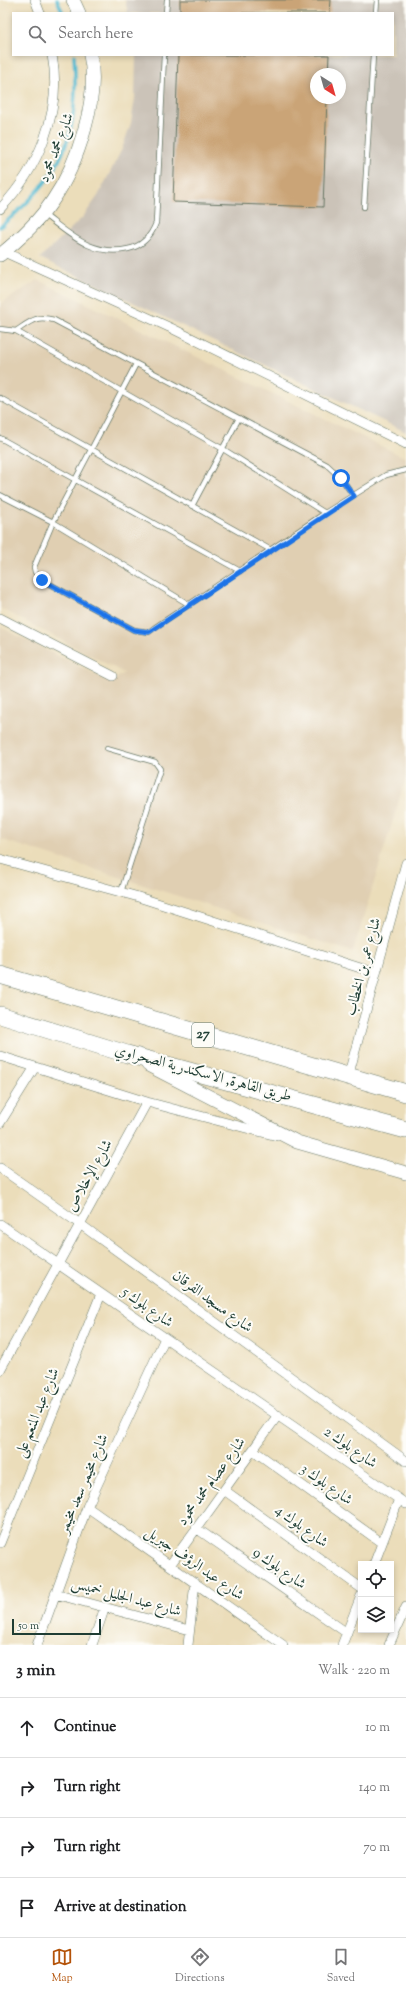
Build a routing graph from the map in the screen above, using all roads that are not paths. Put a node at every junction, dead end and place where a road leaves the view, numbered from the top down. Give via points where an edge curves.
1 (35, 0) edge
2 (73, 0) edge
3 (167, 0) edge
4 (376, 0) edge
5 (40, 12) edge
6 (79, 12) edge
7 (166, 12) edge
8 (376, 12) edge
9 (52, 56) edge
10 (90, 56) edge
11 (164, 56) edge
12 (373, 56) edge
13 (364, 206) dead end
14 (0, 209) edge
15 (42, 214) junction
16 (2, 254) edge
17 (0, 329) edge
18 (16, 331) junction
19 (136, 364) junction
20 (122, 391) junction
21 (0, 398) edge
22 (239, 418) junction
23 (0, 438) edge
24 (406, 444) edge
25 (92, 448) junction
26 (223, 449) junction
27 (406, 470) edge
28 (75, 478) junction
29 (0, 495) edge
30 (354, 496) junction
31 (192, 506) junction
32 (325, 513) junction
33 (53, 522) junction
34 (271, 550) junction
35 (240, 571) junction
36 (190, 604) junction
37 (0, 618) edge
38 (113, 676) dead end
39 (107, 748) dead end
40 (0, 859) edge
41 (406, 863) edge
42 (121, 892) junction
43 (376, 973) junction
44 (0, 975) edge
45 (0, 1015) edge
46 (127, 1054) junction
47 (0, 1056) edge
48 (35, 1067) junction
49 (348, 1077) junction
50 (406, 1093) edge
51 (147, 1102) junction
52 (0, 1123) edge
53 (406, 1130) edge
54 (297, 1142) junction
55 (0, 1168) edge
56 (406, 1173) edge
57 (0, 1224) edge
58 (80, 1224) junction
59 (58, 1264) junction
60 (101, 1294) junction
61 (165, 1338) junction
62 (0, 1370) edge
63 (278, 1415) junction
64 (253, 1450) junction
65 (406, 1461) edge
66 (224, 1490) junction
67 (403, 1501) edge
68 (88, 1507) junction
69 (196, 1528) junction
70 (382, 1542) junction
71 (0, 1543) edge
72 (375, 1561) edge
73 (170, 1565) junction
74 (195, 1582) junction
75 (358, 1586) edge
76 (55, 1594) junction
77 (361, 1597) edge
78 (105, 1607) junction
79 (406, 1607) edge
80 (189, 1630) junction
81 (346, 1633) junction
82 (37, 1645) edge
83 (92, 1645) edge
84 (188, 1645) edge
85 (283, 1645) edge
86 (342, 1645) edge
87 (389, 1645) edge

1 - 5 street
2 - 6 street
3 - 7 lane
4 - 8 lane
9 - 14 street via 54,85 48,131 32,166 15,193
10 - 15 street, شارع محمد محمود via 92,94 82,138 68,175
11 - 15 lane via 156,222 148,238 131,248 117,251 101,250 89,246
12 - 13 lane
15 - 16 street, شارع محمد محمود
16 - 24 street via 171,328
17 - 18 lane
18 - 19 lane via 36,318 54,320
18 - 20 lane
19 - 20 lane
19 - 22 lane
20 - 25 lane
20 - 26 lane
21 - 25 lane
22 - 26 lane
22 - 30 lane via 326,465 341,478
23 - 28 lane
25 - 28 lane
25 - 31 lane
26 - 31 lane
26 - 32 lane
27 - 30 lane via 386,475
28 - 33 lane
28 - 35 lane
29 - 33 lane
30 - 32 lane
31 - 34 lane
32 - 34 lane
33 - 36 lane
33 - 36 lane via 34,567 42,580 140,632 149,632
34 - 35 lane
35 - 36 lane
37 - 38 street
39 - 42 lane via 154,762 160,769
40 - 42 street
41 - 43 street, شارع عمر بن الخطاب
42 - 43 street
43 - 49 street, شارع عمر بن الخطاب
44 - 49 highway, 27
45 - 46 highway, طريق القاهرة, الاسكندرية الصحراوي
46 - 53 highway, طريق القاهرة, الاسكندرية الصحراوي
46 - 54 street
47 - 48 street
48 - 51 street
48 - 52 street
49 - 50 highway, 27
51 - 54 street
51 - 58 street, شارع الإخلاص
54 - 56 street
55 - 58 street, شارع مسجد الفرقان
57 - 59 street, شارع بلوك 5
58 - 59 street, شارع الإخلاص
58 - 65 street, شارع مسجد الفرقان
59 - 60 street, شارع بلوك 5
59 - 62 street, شارع الإخلاص
60 - 61 street, شارع بلوك 5
60 - 71 street, شارع عبد المنعم على
61 - 63 street, شارع بلوك 5
61 - 68 street, شارع مخيمر سعد مخيمر
63 - 64 street, شارع عصام محمد محمود
63 - 67 street, شارع بلوك 2
64 - 66 street, شارع عصام محمد محمود
64 - 70 street, شارع بلوك 3
66 - 69 street, شارع عصام محمد محمود
66 - 75 street, شارع بلوك 4
67 - 70 street
68 - 73 street, شارع عبد الرؤف جبريل
68 - 76 street, شارع مخيمر سعد مخيمر
69 - 73 street, شارع عصام محمد محمود
69 - 81 street, شارع بلوك 9
70 - 72 street
73 - 74 street, شارع عبد الرؤف جبريل
74 - 80 street
74 - 85 street, شارع عبد الرؤف جبريل
76 - 78 street, شارع عبد الجليل خميس
76 - 82 street, شارع مخيمر سعد مخيمر
77 - 81 street
78 - 80 street, شارع عبد الجليل خميس
78 - 83 street
79 - 87 street
80 - 84 street
81 - 86 street

